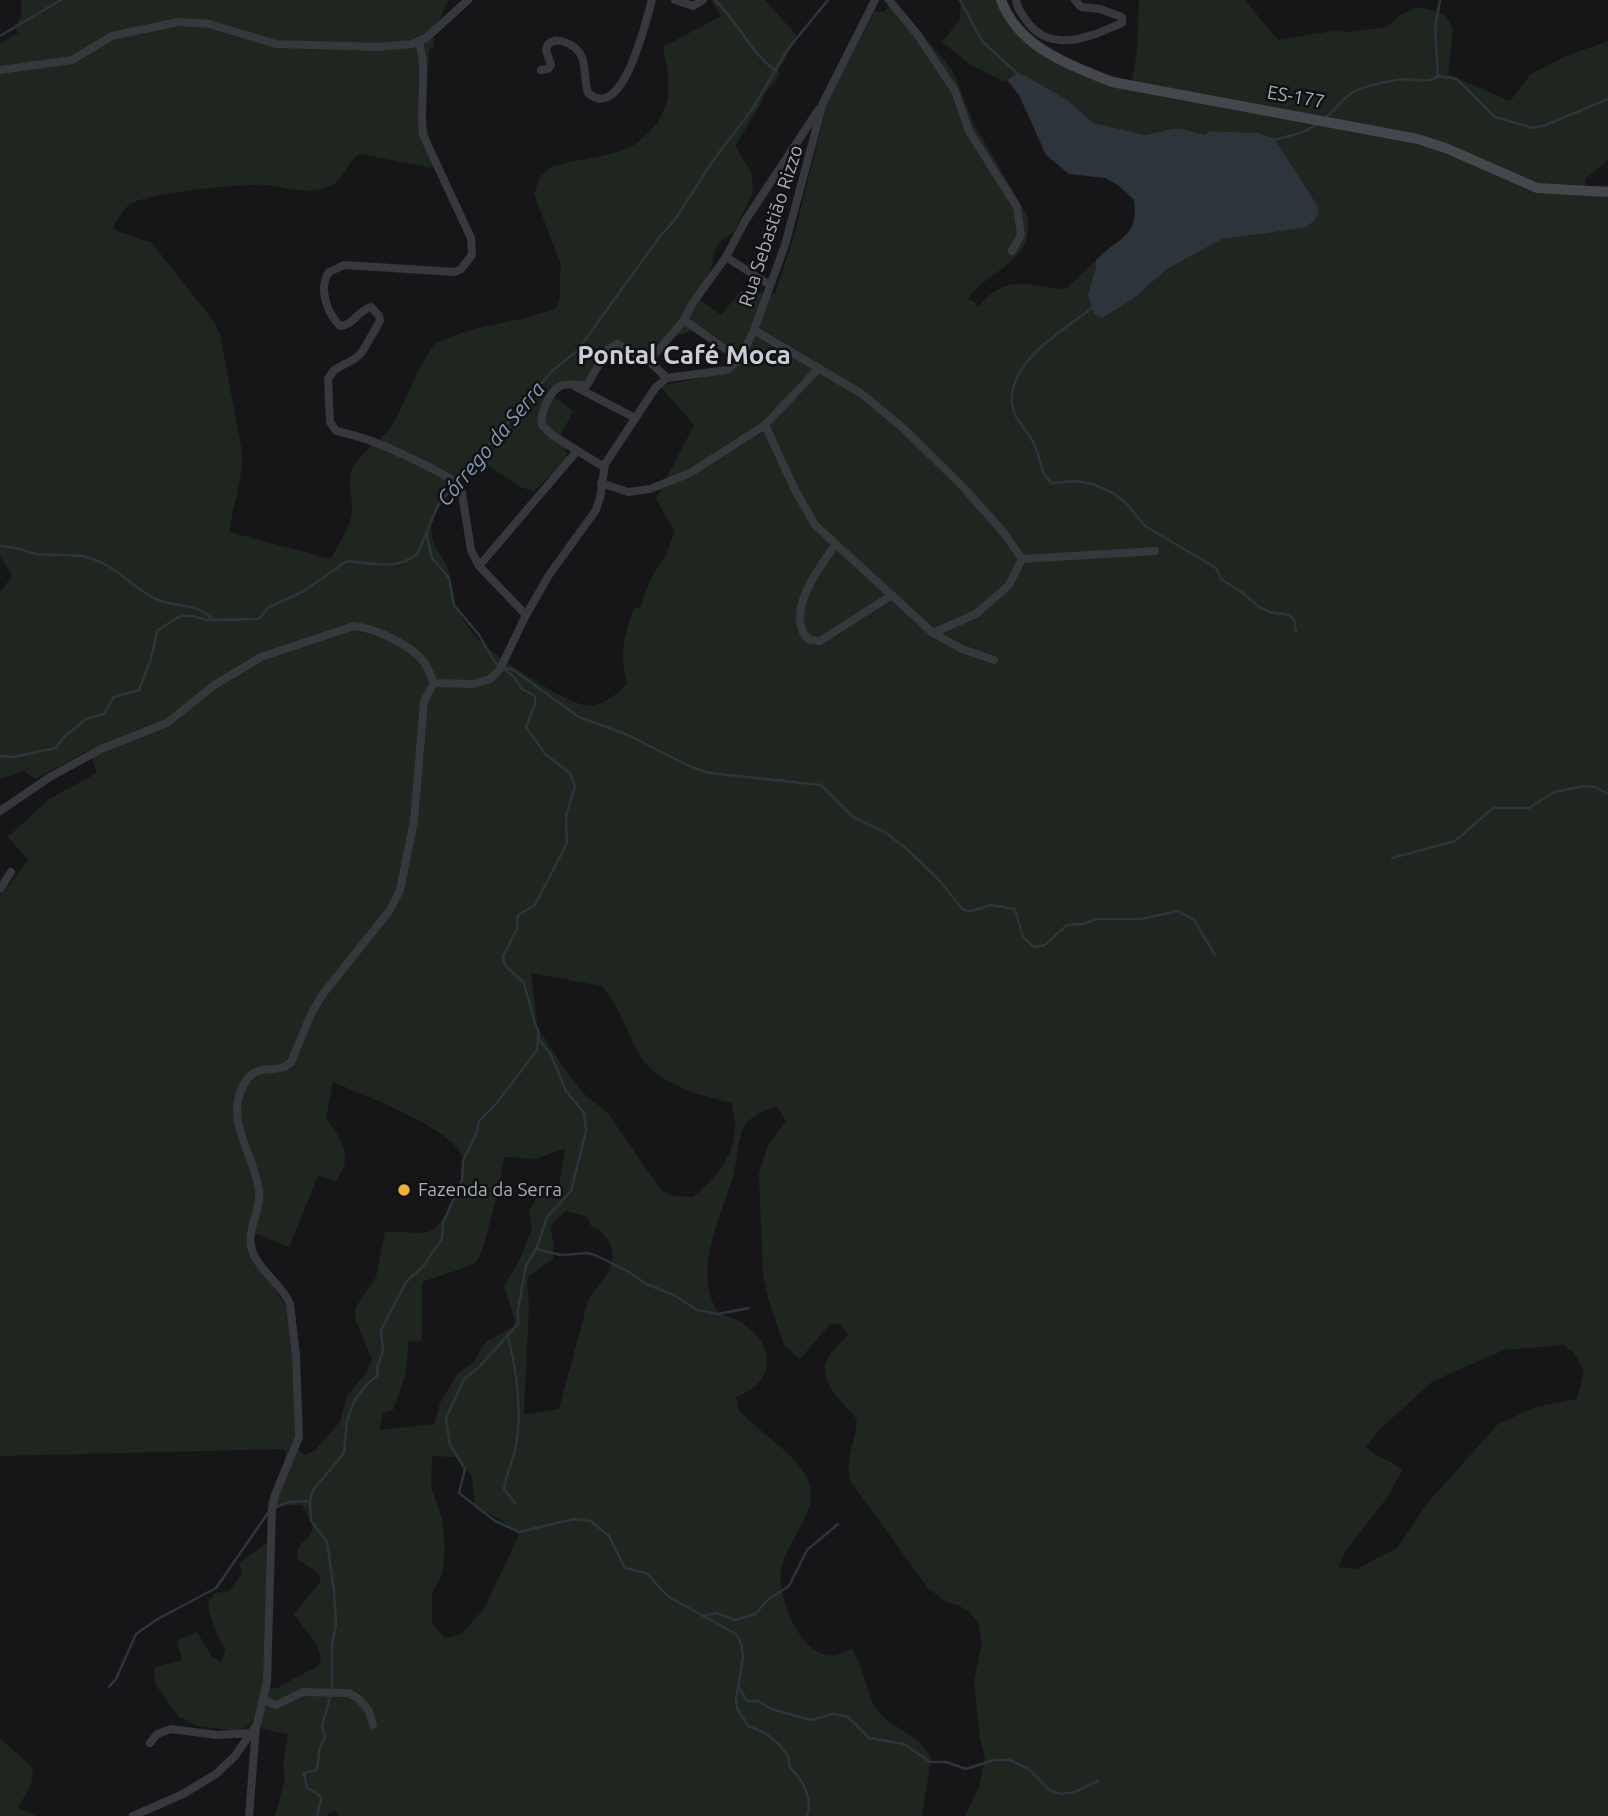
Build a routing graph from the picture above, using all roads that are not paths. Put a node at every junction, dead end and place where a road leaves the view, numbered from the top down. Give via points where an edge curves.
1 (468, 0) edge
2 (652, 0) edge
3 (675, 0) edge
4 (703, 0) edge
5 (875, 0) edge
6 (889, 0) edge
7 (1001, 0) edge
8 (1016, 0) edge
9 (1076, 0) edge
10 (419, 42) junction
11 (0, 70) edge
12 (541, 70) dead end
13 (823, 103) junction
14 (1608, 192) edge
15 (1012, 251) dead end
16 (726, 257) junction
17 (770, 285) junction
18 (684, 320) junction
19 (754, 330) junction
20 (740, 359) junction
21 (649, 361) junction
22 (819, 368) junction
23 (667, 377) junction
24 (573, 386) junction
25 (635, 418) junction
26 (765, 425) junction
27 (577, 451) junction
28 (604, 467) junction
29 (601, 483) junction
30 (836, 544) junction
31 (1155, 551) dead end
32 (1022, 559) junction
33 (479, 566) junction
34 (892, 595) junction
35 (526, 615) junction
36 (933, 633) junction
37 (994, 660) dead end
38 (434, 682) junction
39 (0, 811) edge
40 (11, 872) dead end
41 (0, 889) edge
42 (264, 1700) junction
43 (257, 1724) junction
44 (373, 1724) dead end
45 (252, 1734) junction
46 (150, 1743) dead end
47 (133, 1816) edge
48 (249, 1816) edge

1 - 10 street
2 - 12 street via 626,77 607,99 589,93 583,58 562,41 548,44 551,65
3 - 4 street via 693,6
5 - 13 street, Rua Sebastião Rizzo
6 - 15 street via 955,91 969,131 1017,207 1021,235
7 - 14 main road, ES-177 / ES-177 via 1014,27 1034,45 1112,82 1418,139 1537,188
8 - 9 street via 1031,27 1066,42 1122,23 1122,17 1081,6
10 - 11 street via 380,47 276,44 221,27 177,22 112,36 72,60
10 - 33 street via 424,60 423,135 471,237 472,255 455,272 344,265 329,272 322,287 340,326 352,323 371,307 380,321 362,352 330,374 328,408 336,431 375,441 458,484 471,550
13 - 16 street
13 - 17 street, Rua Sebastião Rizzo via 796,209
16 - 17 street
16 - 18 street
17 - 19 street, Rua Sebastião Rizzo
18 - 20 street
18 - 21 street
19 - 20 street, Rua Sebastião Rizzo
19 - 22 street
20 - 23 street via 727,370
21 - 23 street
21 - 24 street via 617,344 608,349 590,382
22 - 26 street
22 - 32 street via 862,394 903,428 963,487
23 - 25 street
24 - 25 street
24 - 27 street via 562,385 554,392 541,422
25 - 28 street
26 - 29 street via 690,473 650,489 628,492
26 - 30 street via 815,525
27 - 28 street
27 - 33 street
28 - 29 street
29 - 35 street via 596,510
30 - 34 street
30 - 34 street via 813,576 799,617 801,633 820,641
31 - 32 street
32 - 36 street via 1009,585 976,614
33 - 35 street
34 - 36 street
35 - 38 street via 504,662 490,679 473,684
36 - 37 street
38 - 39 street via 414,653 381,633 354,626 261,657 167,723 101,749 50,776
38 - 42 street via 424,701 414,821 396,900 323,994 291,1062 287,1067 252,1074 237,1111 259,1190 250,1244 257,1261 290,1304 300,1425 297,1446 272,1509
40 - 41 street
42 - 43 street
42 - 44 street via 276,1705 303,1692 349,1693 369,1711
43 - 45 street
43 - 48 street
45 - 46 street via 171,1729
45 - 47 street via 216,1774

